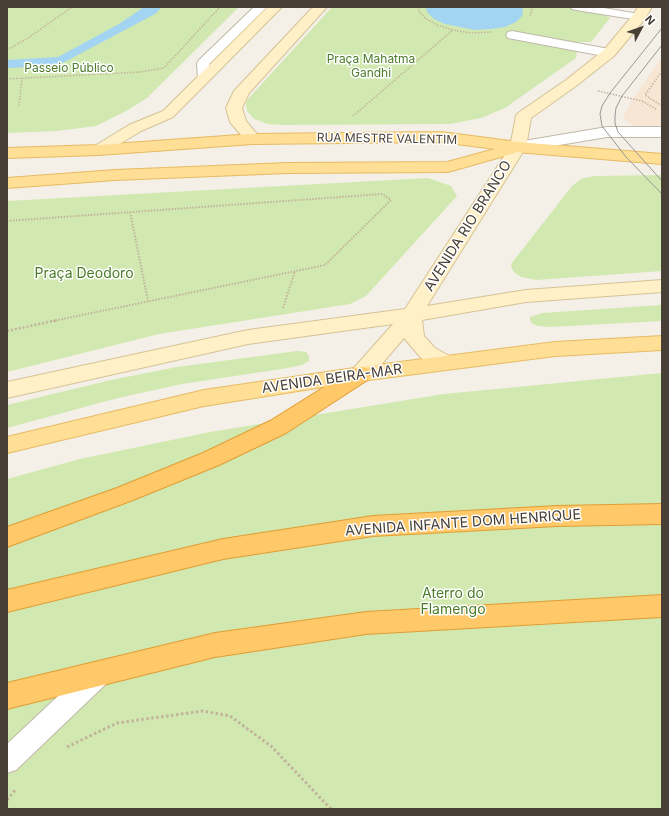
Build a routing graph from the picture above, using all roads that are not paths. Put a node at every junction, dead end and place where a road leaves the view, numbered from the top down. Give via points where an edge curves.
1 (261, 7) edge
2 (275, 7) edge
3 (320, 7) edge
4 (576, 7) edge
5 (642, 12) edge
6 (512, 35) dead end
7 (609, 53) junction
8 (204, 78) junction
9 (662, 132) edge
10 (253, 139) junction
11 (518, 147) junction
12 (99, 150) junction
13 (7, 153) edge
14 (662, 159) edge
15 (7, 183) edge
16 (662, 286) edge
17 (412, 315) junction
18 (662, 343) edge
19 (446, 363) junction
20 (360, 374) junction
21 (7, 390) edge
22 (7, 445) edge
23 (662, 514) edge
24 (7, 537) edge
25 (7, 601) edge
26 (662, 606) edge
27 (99, 674) junction
28 (7, 696) edge
29 (7, 760) edge

1 - 8 lane via 203,63
2 - 8 street
3 - 10 street via 242,91 234,108 238,122
4 - 5 lane
5 - 7 street, AVENIDA RIO BRANCO
6 - 7 lane
7 - 11 street, AVENIDA RIO BRANCO via 524,116
8 - 12 street via 168,114 135,128
9 - 11 street via 607,132
10 - 11 main road, RUA MESTRE VALENTIM via 442,137
10 - 12 main road, RUA MESTRE VALENTIM
11 - 14 main road
11 - 15 main road, RUA MESTRE VALENTIM via 448,167 288,168 115,175
11 - 17 street, AVENIDA RIO BRANCO
12 - 13 main road, RUA MESTRE VALENTIM
16 - 17 street via 526,296
17 - 19 street via 414,338 428,353
17 - 20 street, AVENIDA RIO BRANCO
17 - 21 street via 248,337
18 - 19 main road, AVENIDA BEIRA-MAR via 555,349
19 - 20 main road, AVENIDA BEIRA-MAR
20 - 22 main road, AVENIDA BEIRA-MAR via 204,398
20 - 24 highway via 278,427 211,459
23 - 25 highway, AVENIDA INFANTE DOM HENRIQUE via 557,516 373,526 222,549
26 - 27 highway via 366,623 215,645
27 - 28 highway
27 - 29 lane

